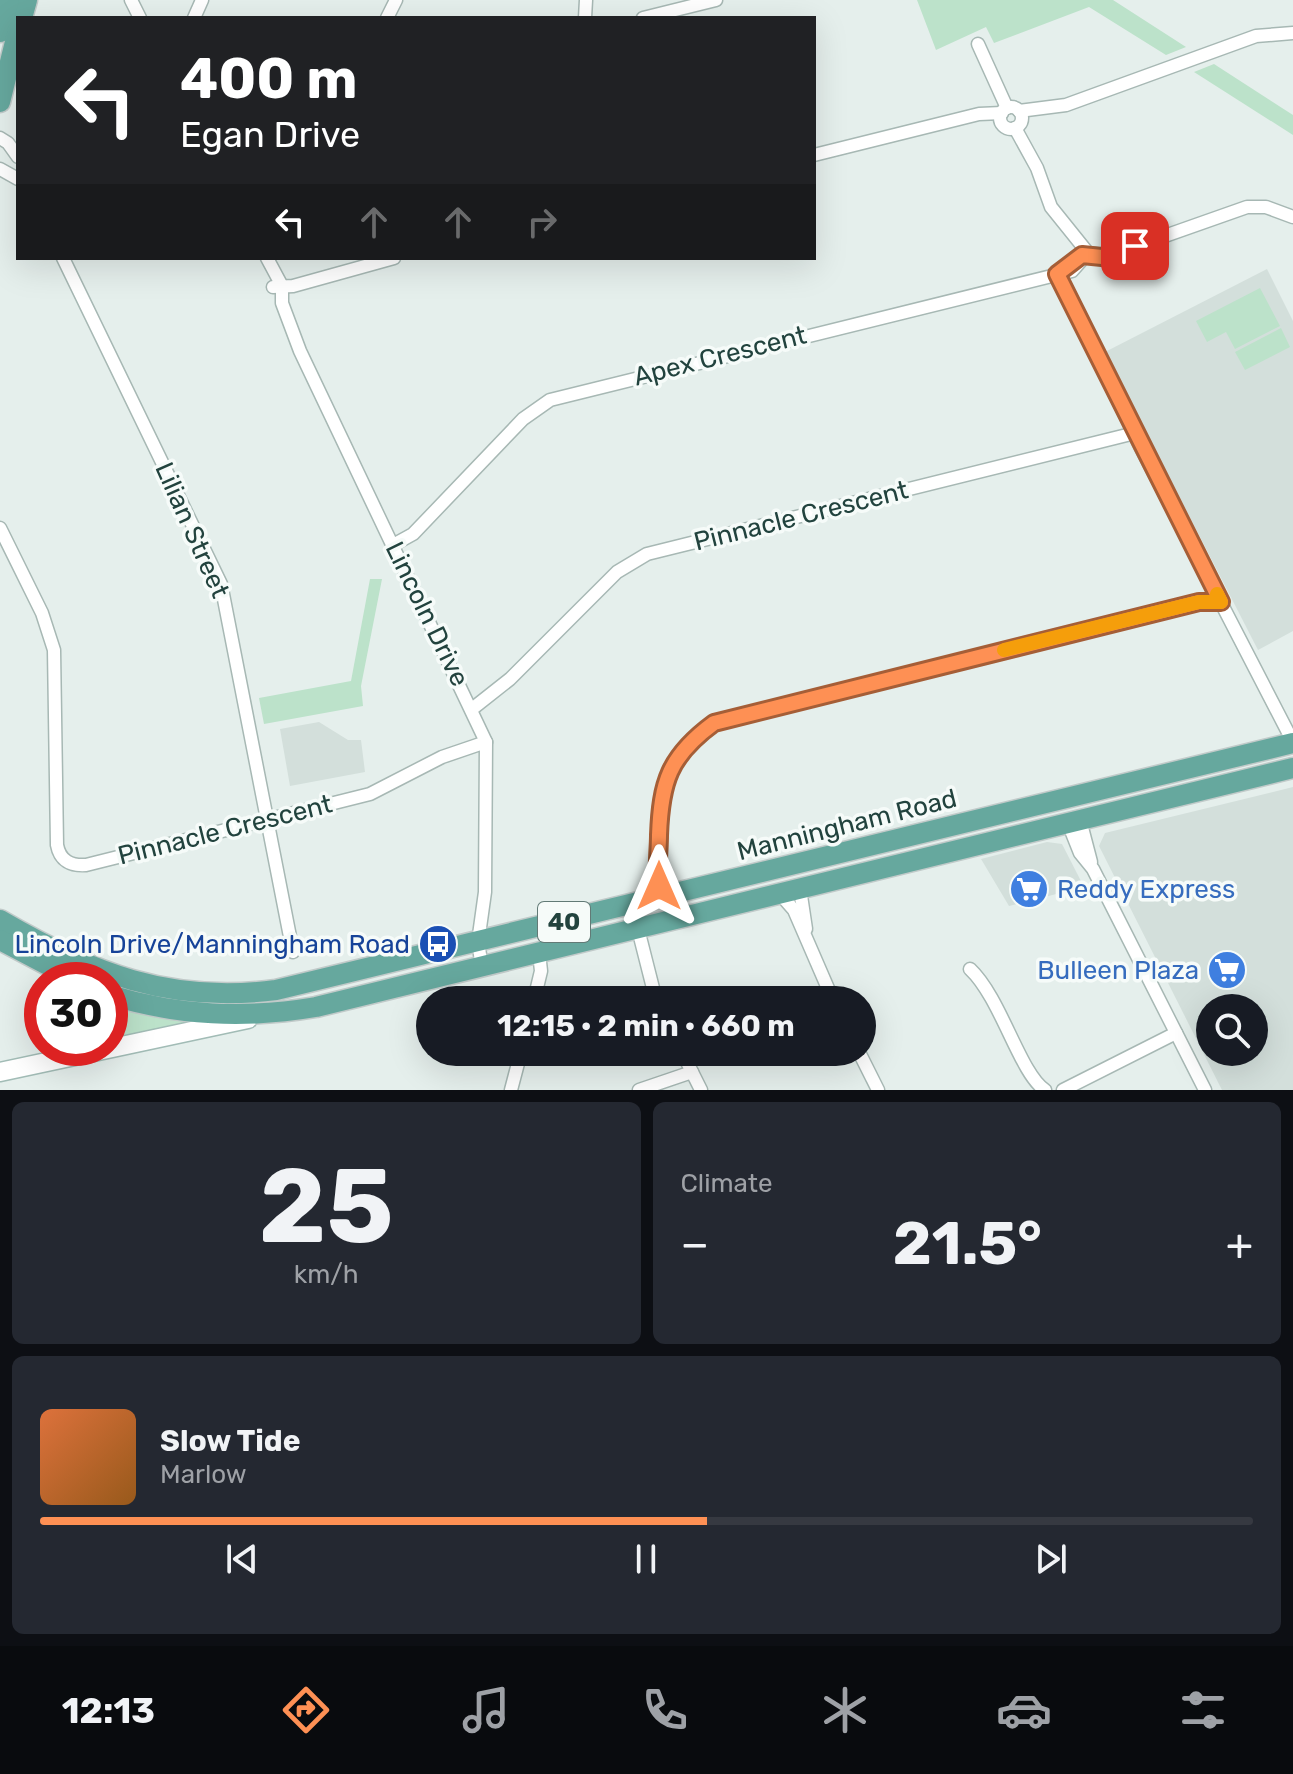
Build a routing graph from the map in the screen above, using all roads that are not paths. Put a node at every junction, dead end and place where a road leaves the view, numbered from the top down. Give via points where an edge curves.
1 (9, 0) edge
2 (716, 0) edge
3 (651, 16) edge
4 (0, 32) edge
5 (1293, 33) edge
6 (16, 38) edge
7 (978, 44) dead end
8 (0, 102) edge
9 (1011, 118) junction
10 (0, 138) edge
11 (16, 154) edge
12 (816, 154) edge
13 (1293, 217) edge
14 (1088, 253) junction
15 (64, 260) edge
16 (261, 260) edge
17 (268, 260) edge
18 (386, 260) edge
19 (1057, 274) junction
20 (279, 286) junction
21 (1135, 433) junction
22 (0, 528) edge
23 (391, 541) junction
24 (1221, 602) junction
25 (474, 714) junction
26 (484, 737) junction
27 (1293, 742) edge
28 (1293, 768) edge
29 (1070, 797) junction
30 (268, 820) junction
31 (1074, 821) junction
32 (800, 889) junction
33 (693, 890) junction
34 (780, 894) junction
35 (662, 898) junction
36 (0, 920) edge
37 (638, 929) junction
38 (0, 940) edge
39 (484, 941) junction
40 (807, 941) junction
41 (293, 952) dead end
42 (539, 953) junction
43 (42, 962) edge
44 (482, 967) junction
45 (970, 969) dead end
46 (537, 986) edge
47 (652, 986) edge
48 (827, 986) edge
49 (128, 1000) edge
50 (274, 1013) junction
51 (1176, 1033) junction
52 (128, 1044) edge
53 (24, 1063) edge
54 (28, 1066) edge
55 (517, 1066) edge
56 (689, 1066) edge
57 (866, 1066) edge
58 (692, 1072) junction
59 (511, 1090) edge
60 (639, 1090) edge
61 (701, 1090) edge
62 (878, 1090) edge
63 (1045, 1090) edge
64 (1063, 1090) edge
65 (1205, 1090) edge

1 - 4 main road
2 - 3 street
5 - 9 street via 1256,36 1066,105
6 - 8 main road
7 - 9 street
9 - 12 street via 962,118
9 - 14 street via 1047,201
10 - 11 street
13 - 14 street via 1266,207 1247,207 1108,256
14 - 19 street
15 - 30 street, Lilian Street via 221,584
16 - 20 street, Lincoln Drive
17 - 20 street, Lincoln Drive
18 - 20 street
19 - 21 street
19 - 23 street, Apex Crescent via 559,396 523,419 413,534
20 - 23 street, Lincoln Drive via 279,315
21 - 24 street
21 - 25 street, Pinnacle Crescent via 647,554 617,572
22 - 30 street, Pinnacle Crescent via 42,613 54,650 57,845 65,861 86,865
23 - 25 street, Lincoln Drive
24 - 27 street
24 - 35 street via 1199,602 714,723 675,760 664,782 658,879
25 - 26 street, Lincoln Drive
26 - 30 street, Pinnacle Crescent via 370,794
26 - 39 street, Lincoln Drive
27 - 29 main road, Manningham Road / 40
28 - 31 main road, Manningham Road / 40
29 - 31 main road
29 - 33 main road, Manningham Road / 40
30 - 41 street, Lilian Street
31 - 32 main road, Manningham Road / 40
31 - 51 street
32 - 33 main road via 788,879 735,891
32 - 34 main road, Manningham Road / 40
32 - 40 street
33 - 35 main road, Manningham Road / 40
34 - 37 main road, Manningham Road / 40
34 - 40 street via 794,910
35 - 39 main road, Manningham Road / 40
36 - 39 main road, Manningham Road / 40 via 100,972 193,993 276,990
37 - 42 main road, Manningham Road / 40
37 - 47 street
38 - 43 main road
39 - 44 street, Lincoln Drive
40 - 48 street
42 - 44 main road, Manningham Road / 40
42 - 46 street
44 - 50 main road, Manningham Road / 40 via 347,1001
45 - 63 street via 994,999
49 - 50 main road, Manningham Road / 40 via 198,1014
50 - 52 street
51 - 64 street
51 - 65 street
53 - 54 street via 0,1072
55 - 59 street
56 - 58 street
57 - 62 street
58 - 60 street
58 - 61 street

